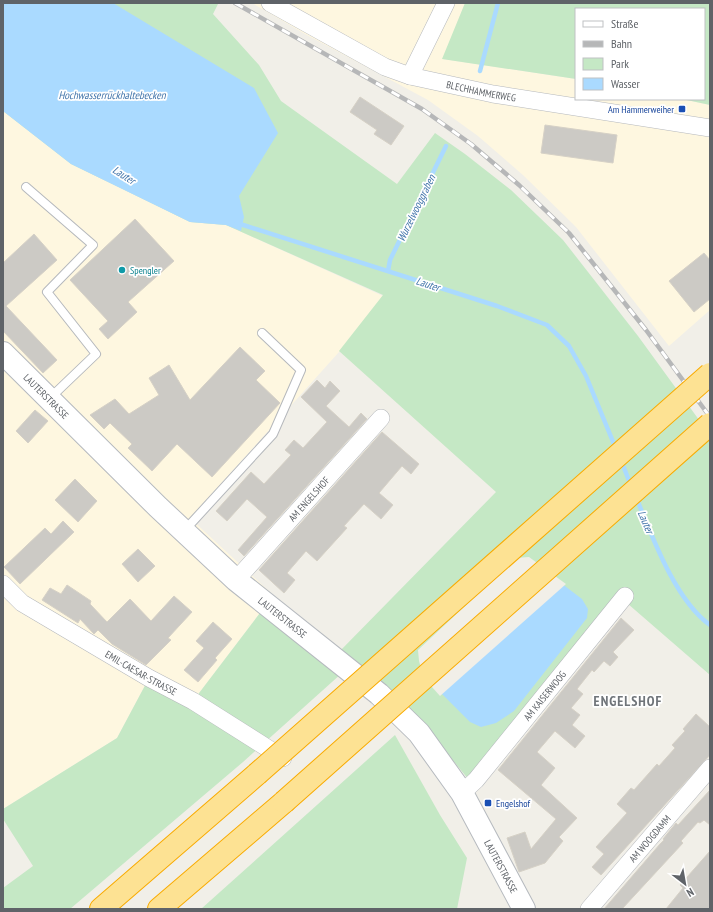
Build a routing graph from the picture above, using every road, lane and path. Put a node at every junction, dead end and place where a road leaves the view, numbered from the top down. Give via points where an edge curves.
1 (270, 3) edge
2 (446, 3) edge
3 (410, 76) junction
4 (710, 128) edge
5 (26, 186) dead end
6 (262, 333) dead end
7 (3, 353) edge
8 (710, 374) edge
9 (49, 399) junction
10 (381, 418) dead end
11 (710, 424) edge
12 (184, 531) junction
13 (236, 580) junction
14 (3, 584) edge
15 (625, 596) dead end
16 (284, 758) dead end
17 (710, 768) edge
18 (462, 793) junction
19 (101, 909) edge
20 (159, 909) edge
21 (524, 909) edge
22 (589, 909) edge

1 - 3 street, BLECHHAMMERWEG via 386,67
2 - 3 street
3 - 4 street, BLECHHAMMERWEG via 492,94
5 - 9 lane via 94,245 47,292 96,354
6 - 12 lane via 301,370 273,434
7 - 9 main road, LAUTERSTRASSE
8 - 19 highway, bridge
9 - 12 main road, LAUTERSTRASSE
10 - 13 street, AM ENGELSHOF
11 - 20 highway, bridge via 284,802
12 - 13 main road, LAUTERSTRASSE
13 - 18 main road, LAUTERSTRASSE via 379,694 430,746
14 - 16 street, EMIL-CAESAR-STRASSE via 22,603 193,701
15 - 18 street, AM KAISERWOOG via 476,780
17 - 22 street, AM WOOGDAMM
18 - 21 main road, LAUTERSTRASSE

